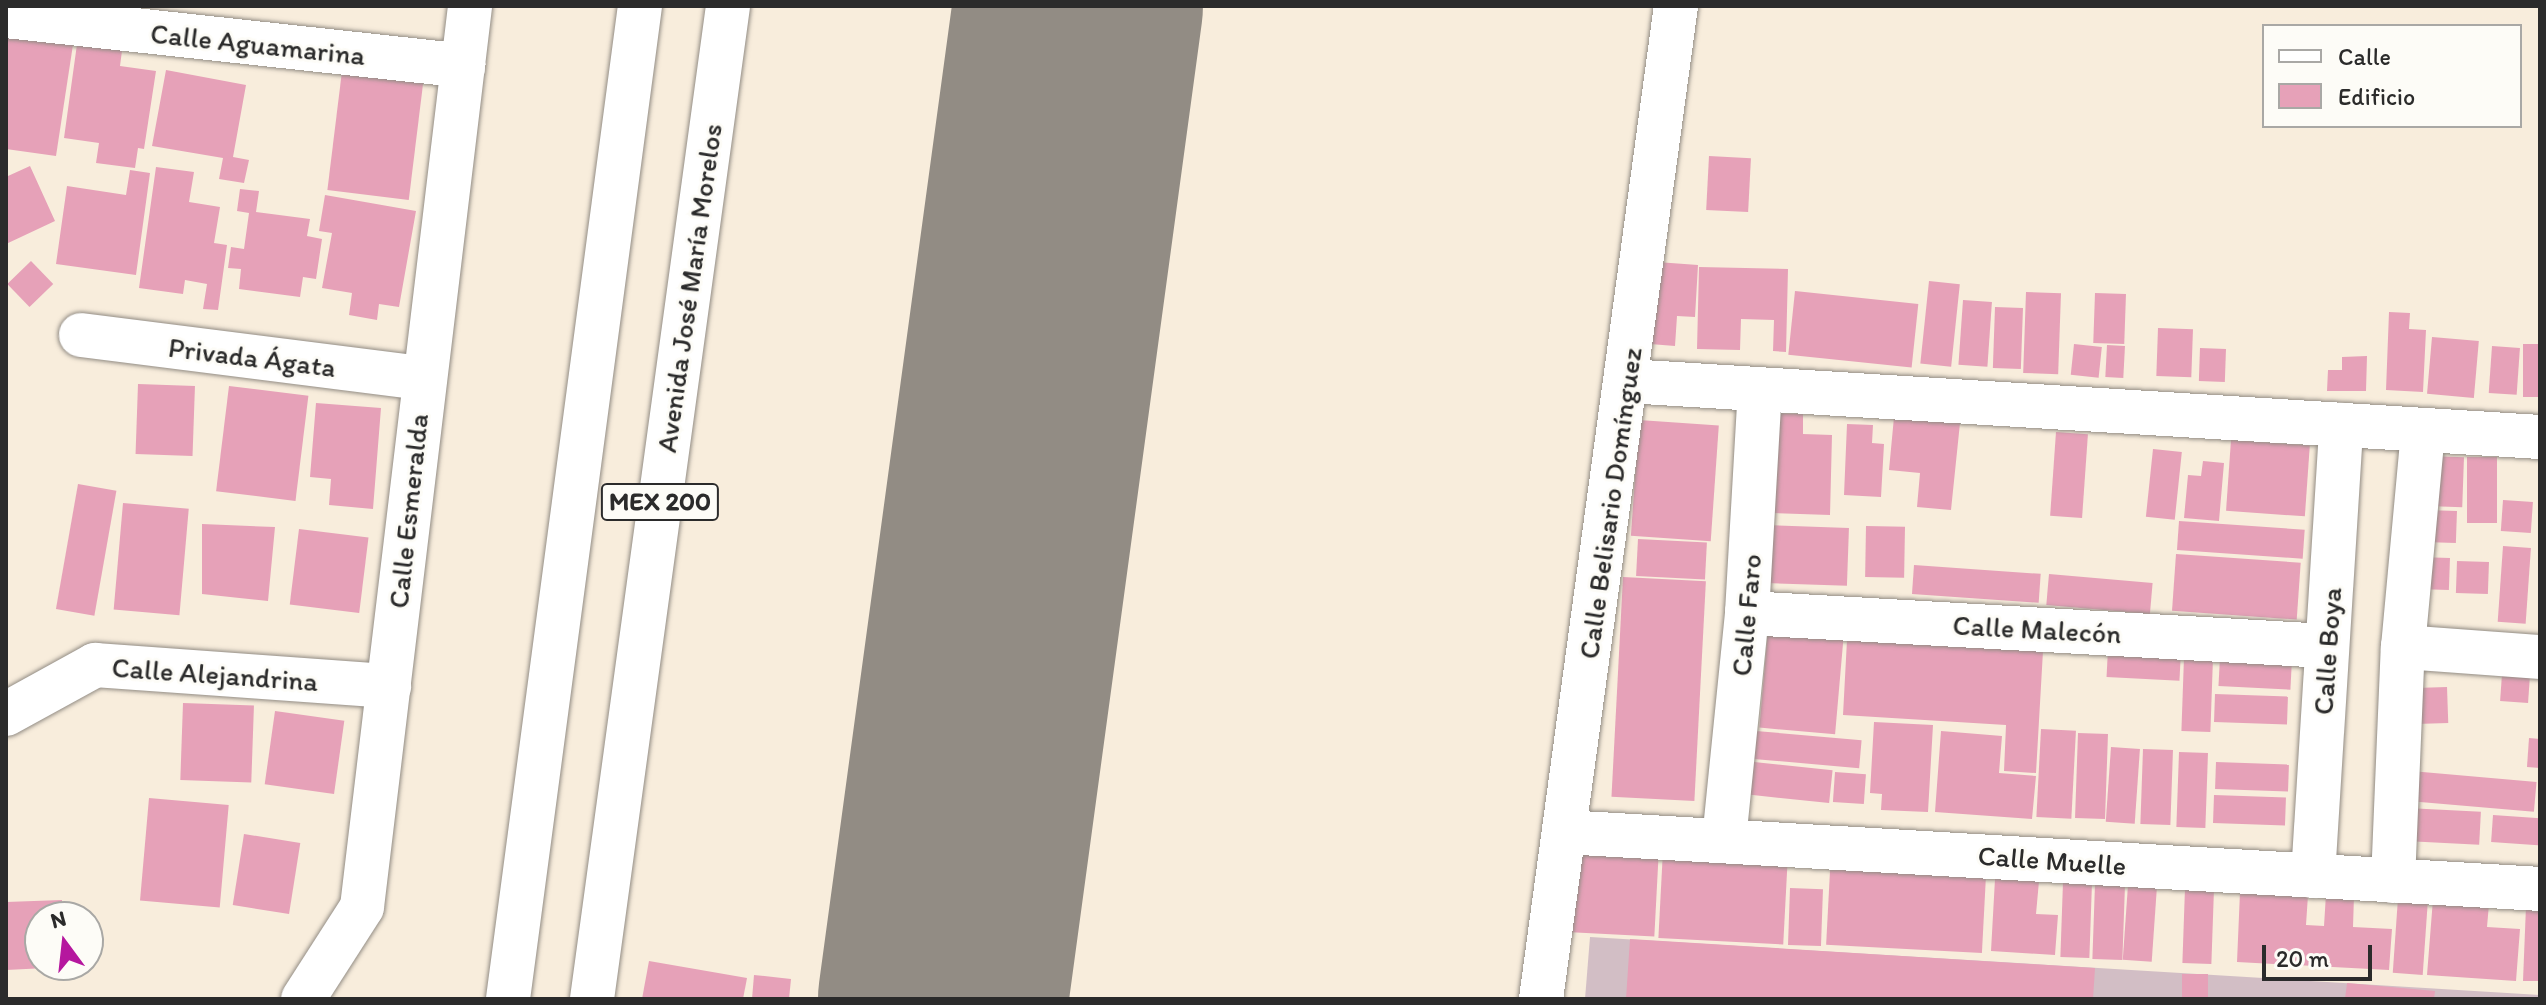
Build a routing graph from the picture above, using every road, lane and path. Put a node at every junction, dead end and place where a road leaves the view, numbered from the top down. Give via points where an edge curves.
1 (470, 6) edge
2 (640, 6) edge
3 (728, 6) edge
4 (1676, 6) edge
5 (6, 16) edge
6 (463, 66) junction
7 (81, 335) dead end
8 (423, 378) junction
9 (1627, 381) junction
10 (1760, 389) junction
11 (2341, 425) junction
12 (2423, 430) junction
13 (2540, 437) edge
14 (1747, 613) junction
15 (2327, 646) junction
16 (2403, 647) junction
17 (2540, 657) edge
18 (389, 686) junction
19 (6, 714) edge
20 (1564, 832) junction
21 (1724, 840) junction
22 (2313, 876) junction
23 (2393, 881) junction
24 (2540, 889) edge
25 (303, 999) edge
26 (508, 999) edge
27 (592, 999) edge
28 (1541, 999) edge

1 - 6 main road, Calle Esmeralda
2 - 26 main road, MEX 200
3 - 27 main road, Avenida José María Morelos / MEX 200
4 - 9 main road, Calle Belisario Domínguez
5 - 6 main road, Calle Aguamarina
6 - 8 main road, Calle Esmeralda
7 - 8 main road, Privada Ágata
8 - 18 main road, Calle Esmeralda
9 - 10 main road
9 - 20 main road, Calle Belisario Domínguez
10 - 11 main road
10 - 14 main road, Calle Faro
11 - 12 main road
11 - 15 main road, Calle Boya
12 - 13 main road
12 - 16 main road
14 - 15 main road, Calle Malecón
14 - 21 main road, Calle Faro
15 - 22 main road, Calle Boya
16 - 17 main road
16 - 23 main road
18 - 19 main road, Calle Alejandrina via 95,665
18 - 25 main road, Calle Esmeralda via 362,907
20 - 21 main road, Calle Muelle
20 - 28 main road, Calle Belisario Domínguez
21 - 22 main road, Calle Muelle
22 - 23 main road, Calle Muelle
23 - 24 main road, Calle Muelle

